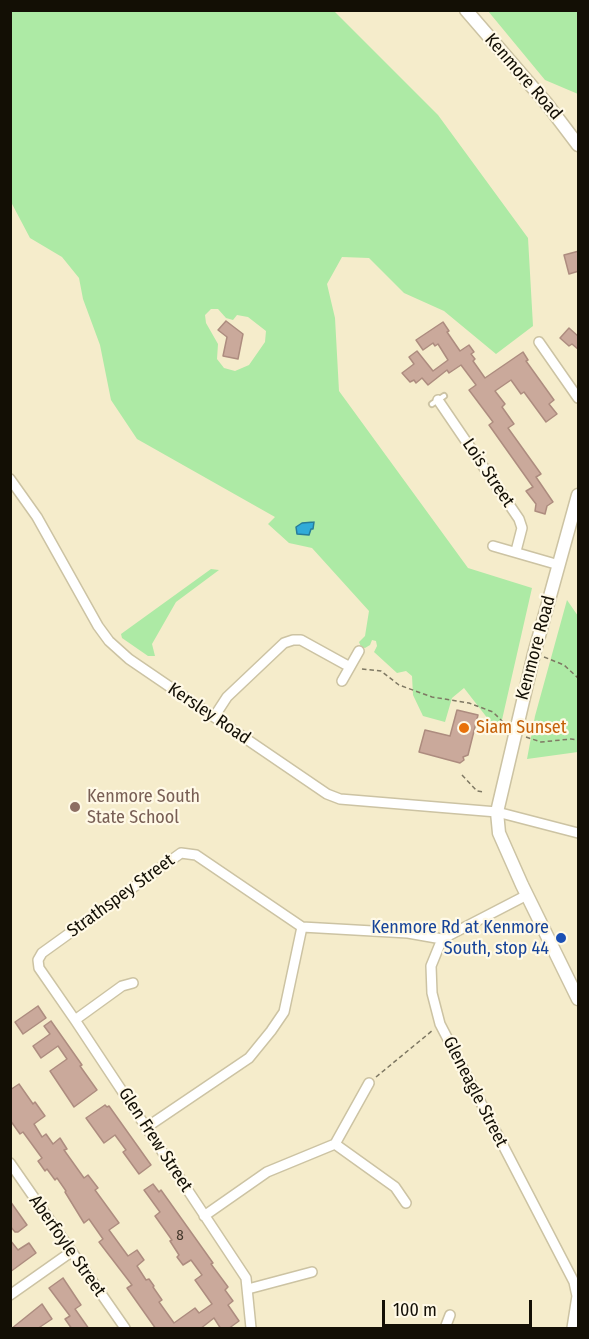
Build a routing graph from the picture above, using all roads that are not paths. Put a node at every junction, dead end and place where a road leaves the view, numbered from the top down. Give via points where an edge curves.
1 (466, 10) edge
2 (579, 145) edge
3 (539, 342) dead end
4 (579, 398) edge
5 (438, 400) dead end
6 (10, 479) edge
7 (579, 495) edge
8 (494, 546) dead end
9 (516, 551) junction
10 (559, 565) junction
11 (359, 651) dead end
12 (350, 667) junction
13 (342, 681) dead end
14 (214, 717) junction
15 (497, 812) junction
16 (579, 833) edge
17 (527, 896) junction
18 (302, 927) junction
19 (441, 939) junction
20 (38, 960) joint
21 (133, 983) dead end
22 (579, 999) edge
23 (75, 1020) junction
24 (369, 1083) road end
25 (147, 1127) junction
26 (335, 1144) junction
27 (10, 1163) edge
28 (406, 1203) dead end
29 (204, 1216) junction
30 (71, 1252) junction
31 (312, 1272) dead end
32 (249, 1290) junction
33 (10, 1295) edge
34 (450, 1316) dead end
35 (125, 1329) edge
36 (251, 1329) edge
37 (445, 1329) edge
38 (572, 1329) edge

1 - 2 street, Kenmore Road
3 - 4 street
5 - 9 street, Lois Street via 519,519 522,528
6 - 14 street, Kersley Road via 109,641
7 - 10 street, Kenmore Road
8 - 9 street
9 - 10 street
10 - 15 street, Kenmore Road
11 - 12 street
12 - 13 street
12 - 14 street via 301,640 284,643 227,697
14 - 15 street, Kersley Road via 340,799
15 - 16 street, Kersley Road
15 - 17 street, Kenmore Road via 499,833
17 - 19 street
17 - 22 street, Kenmore Road
18 - 19 street via 408,933
18 - 20 street, Strathspey Street via 196,855 182,853 42,953
18 - 25 street via 284,1012 270,1031 249,1058
19 - 38 street, Gleneagle Street via 431,966 432,993 440,1024 574,1282 577,1296
20 - 23 street, Glen Frew Street via 39,968
21 - 23 street via 122,986
23 - 25 street, Glen Frew Street
24 - 26 street
25 - 29 street, Glen Frew Street
26 - 28 street via 395,1187
26 - 29 street via 267,1172
27 - 30 street, Aberfoyle Street
29 - 32 street, Glen Frew Street via 246,1278
30 - 33 street
30 - 35 street, Aberfoyle Street
31 - 32 street
32 - 36 street, Glen Frew Street
34 - 37 street

